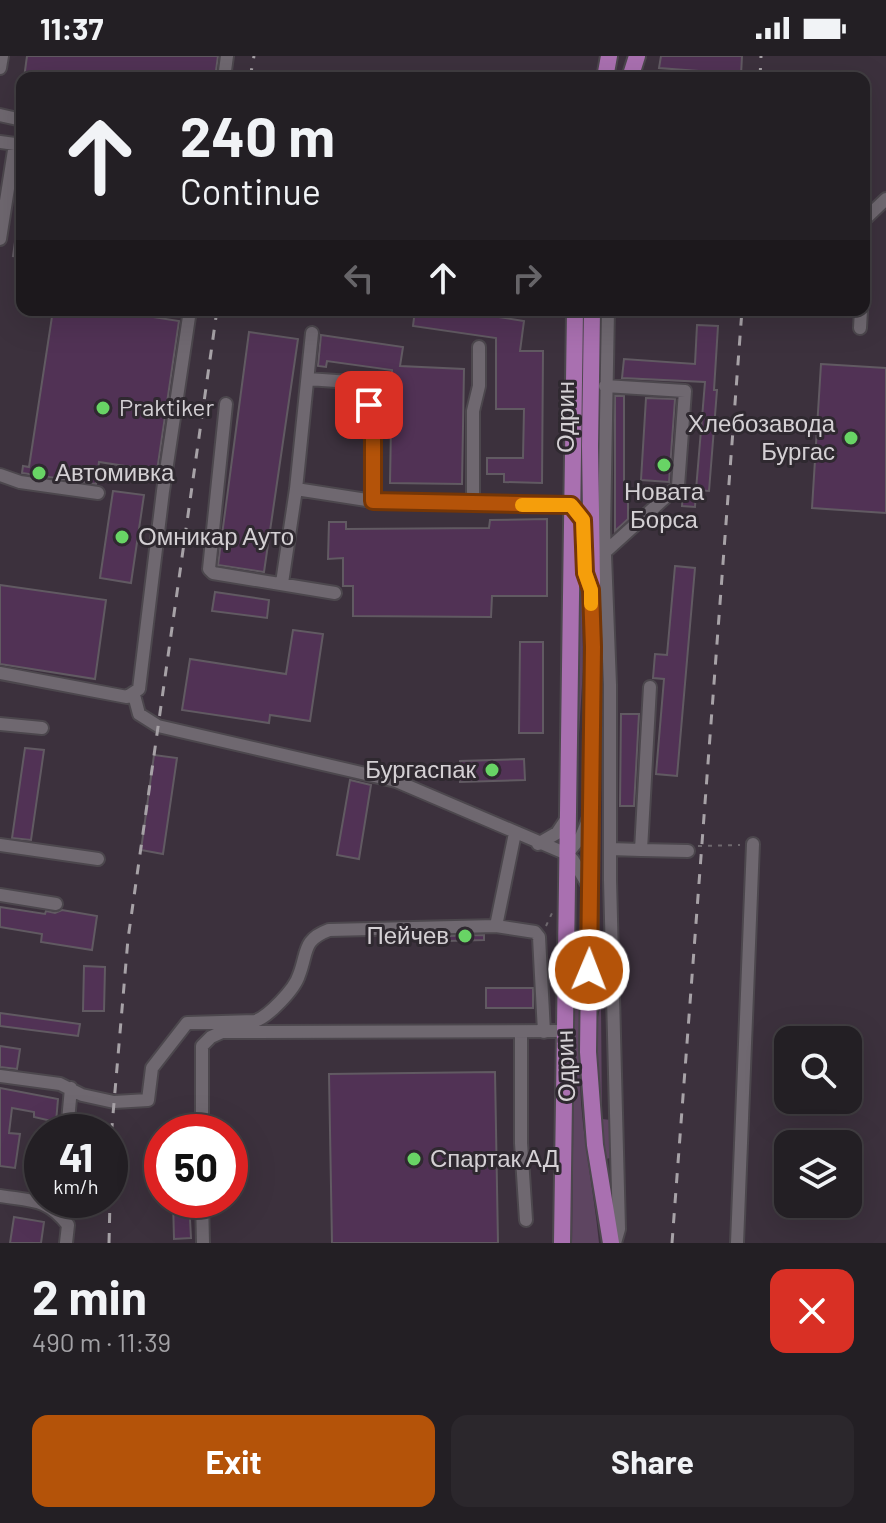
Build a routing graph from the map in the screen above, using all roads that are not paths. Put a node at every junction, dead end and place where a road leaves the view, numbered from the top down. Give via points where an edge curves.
1 (2, 56) edge
2 (0, 68) edge
3 (16, 160) edge
4 (886, 199) edge
5 (870, 214) edge
6 (0, 239) edge
7 (189, 316) edge
8 (575, 316) edge
9 (592, 316) edge
10 (608, 316) edge
11 (861, 316) edge
12 (860, 328) dead end
13 (312, 333) dead end
14 (479, 347) dead end
15 (308, 379) junction
16 (605, 386) junction
17 (226, 404) dead end
18 (0, 475) edge
19 (296, 489) junction
20 (98, 493) dead end
21 (373, 501) junction
22 (473, 504) junction
23 (571, 505) junction
24 (604, 553) junction
25 (282, 583) junction
26 (591, 590) junction
27 (335, 593) dead end
28 (0, 673) edge
29 (650, 687) dead end
30 (134, 695) junction
31 (0, 724) edge
32 (42, 728) dead end
33 (590, 814) junction
34 (567, 818) junction
35 (515, 833) junction
36 (538, 844) junction
37 (753, 844) road end
38 (0, 845) edge
39 (610, 849) junction
40 (641, 850) junction
41 (688, 851) road end
42 (567, 854) junction
43 (98, 859) dead end
44 (590, 889) junction
45 (0, 895) edge
46 (56, 904) dead end
47 (496, 926) junction
48 (565, 1031) junction
49 (521, 1032) junction
50 (544, 1032) junction
51 (0, 1076) edge
52 (71, 1088) junction
53 (69, 1114) edge
54 (202, 1114) edge
55 (0, 1196) edge
56 (202, 1218) edge
57 (526, 1220) dead end
58 (561, 1237) edge
59 (66, 1243) edge
60 (203, 1243) edge
61 (613, 1243) edge
62 (737, 1243) edge

1 - 2 street
3 - 6 street
4 - 5 street
7 - 30 street via 143,671
8 - 23 main road, Одрин
9 - 26 main road, Одрин
10 - 16 street
11 - 12 street
13 - 15 street
14 - 22 street
15 - 19 street
15 - 21 street via 364,383 369,388
16 - 24 street
16 - 24 street via 685,391 678,486
17 - 25 street via 209,569
18 - 20 street
19 - 21 street
19 - 25 street
21 - 22 street
22 - 23 street
23 - 26 main road via 583,520 585,573
23 - 34 main road, Одрин
24 - 39 street
25 - 27 street
26 - 33 main road, Одрин
28 - 30 street
29 - 40 street
30 - 35 street via 139,714 158,726 396,781
31 - 32 street
33 - 42 street
33 - 44 main road, Одрин
34 - 36 street via 557,833
34 - 42 main road, Одрин
35 - 36 street
35 - 47 street
36 - 42 street
37 - 62 street
38 - 43 street
39 - 40 street
39 - 61 street via 619,1229
40 - 41 street
42 - 44 street
42 - 48 main road, Одрин
44 - 61 main road, Одрин via 590,1099
45 - 46 street
47 - 50 street via 538,934
47 - 52 street via 329,930 307,945 298,979 264,1018 187,1023 152,1068 148,1100 114,1102
48 - 50 street
48 - 58 main road, Одрин
49 - 50 street
49 - 54 street via 222,1032 202,1046
49 - 57 street
51 - 52 street
52 - 53 street
55 - 59 street via 55,1209 68,1225
56 - 60 street

